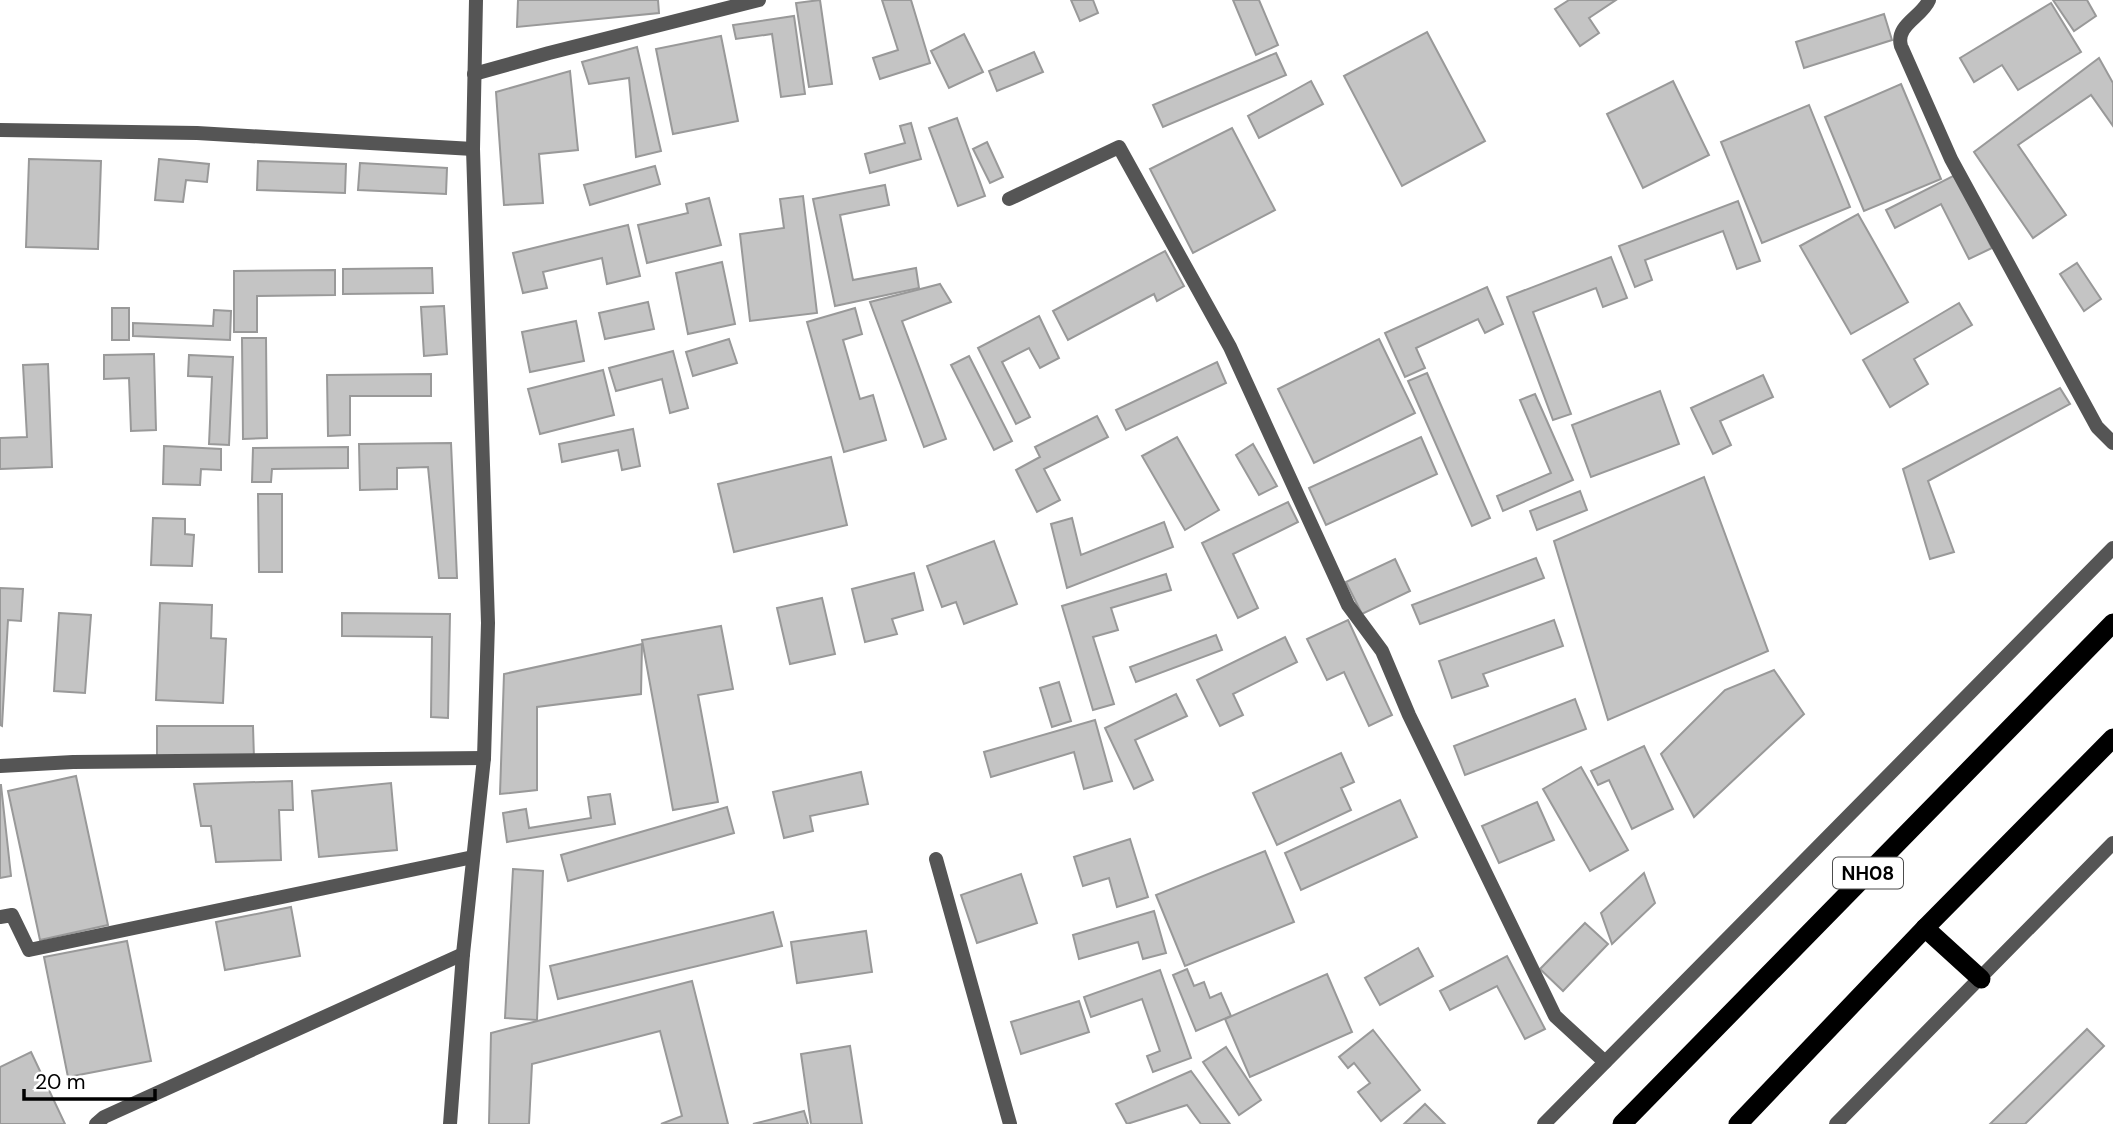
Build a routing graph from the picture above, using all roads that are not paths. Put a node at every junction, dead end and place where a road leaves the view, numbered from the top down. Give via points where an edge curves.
1 (476, 0) edge
2 (759, 0) edge
3 (1929, 0) edge
4 (474, 74) junction
5 (0, 130) edge
6 (473, 149) junction
7 (1009, 199) dead end
8 (2113, 443) edge
9 (2113, 548) edge
10 (2113, 623) edge
11 (2113, 738) edge
12 (484, 758) junction
13 (0, 766) edge
14 (2113, 843) edge
15 (473, 857) junction
16 (936, 859) dead end
17 (0, 917) edge
18 (1925, 928) junction
19 (463, 954) junction
20 (1981, 979) junction
21 (1605, 1062) junction
22 (96, 1124) edge
23 (450, 1124) edge
24 (1010, 1124) edge
25 (1544, 1124) edge
26 (1622, 1124) edge
27 (1738, 1124) edge
28 (1836, 1124) edge

1 - 4 street
2 - 4 street
3 - 8 street via 1901,31 1901,46 1951,159 2097,427
4 - 6 street
5 - 6 street via 197,133
6 - 12 street via 488,623
7 - 21 street via 1119,148 1230,347 1348,605 1382,651 1555,1016
9 - 21 street
10 - 26 highway, NH08
11 - 18 highway
12 - 13 street
12 - 15 street
14 - 20 street
15 - 17 street via 29,950 12,915
15 - 19 street
16 - 24 street
18 - 20 highway
18 - 27 highway
19 - 22 street
19 - 23 street
20 - 28 street
21 - 25 street

